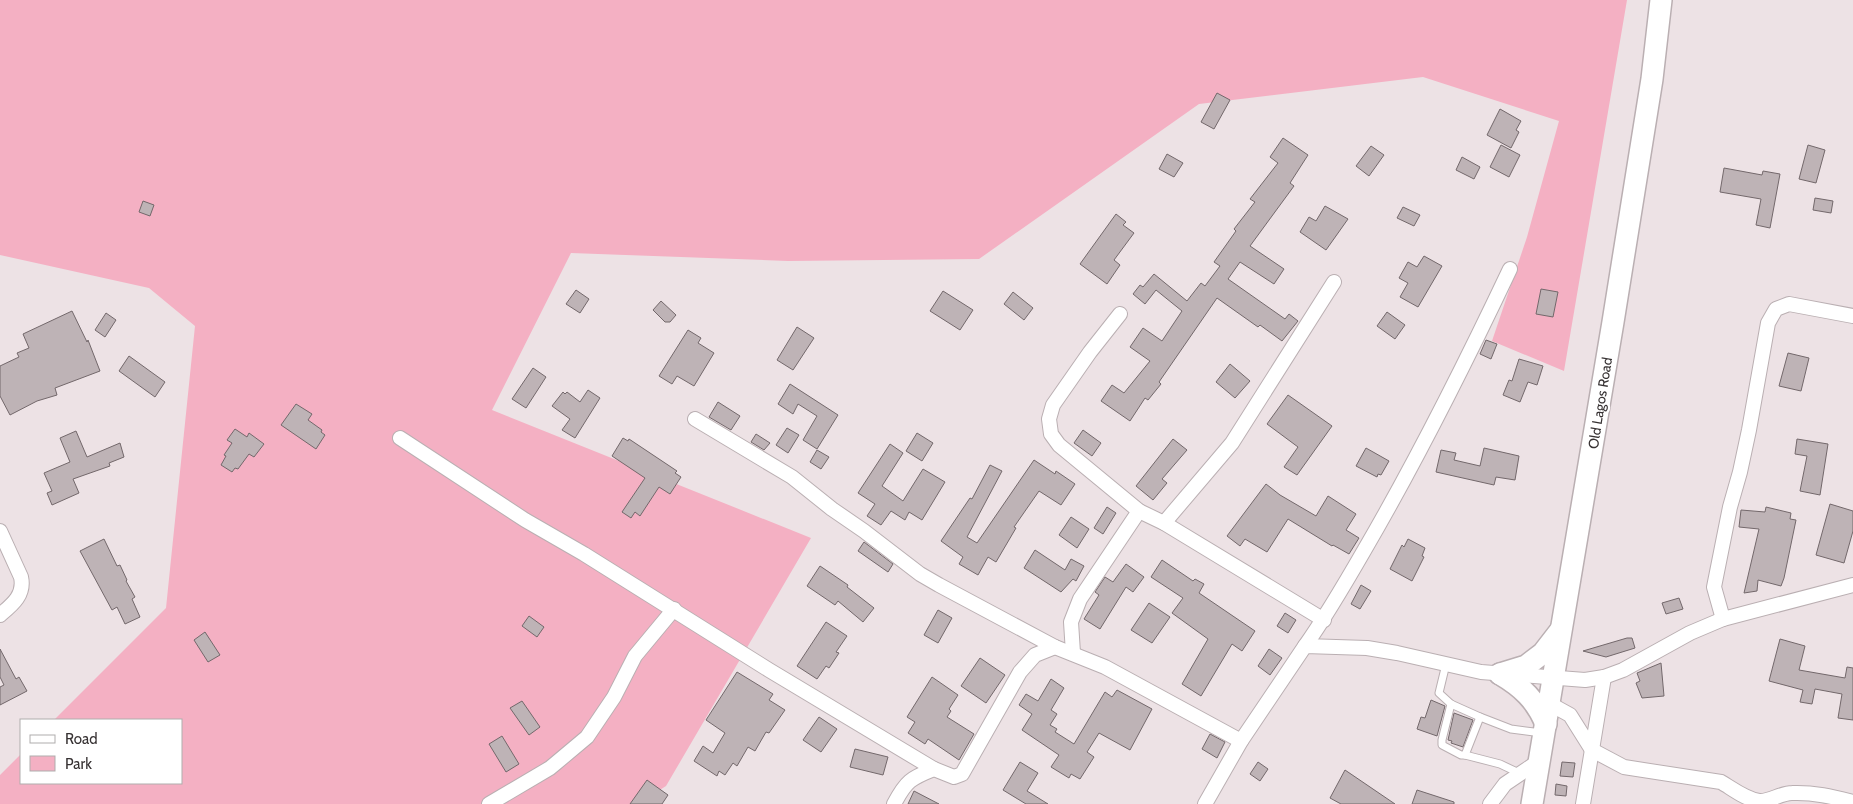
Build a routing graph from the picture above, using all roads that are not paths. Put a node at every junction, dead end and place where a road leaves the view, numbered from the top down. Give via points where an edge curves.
1 (1661, 0) edge
2 (1510, 269) dead end
3 (1334, 282) dead end
4 (1120, 314) dead end
5 (1853, 316) edge
6 (695, 418) dead end
7 (400, 438) dead end
8 (1139, 511) junction
9 (1164, 523) junction
10 (0, 530) edge
11 (1853, 585) edge
12 (674, 609) junction
13 (0, 615) edge
14 (1324, 620) junction
15 (1724, 620) junction
16 (1563, 628) junction
17 (1305, 646) junction
18 (1055, 647) junction
19 (1073, 652) junction
20 (1446, 664) junction
21 (1500, 674) junction
22 (1604, 677) junction
23 (1554, 678) junction
24 (1451, 704) junction
25 (1480, 717) junction
26 (1547, 720) junction
27 (1240, 741) junction
28 (1592, 750) junction
29 (1466, 755) junction
30 (1539, 761) junction
31 (934, 769) junction
32 (1520, 774) junction
33 (1853, 802) edge
34 (489, 804) edge
35 (894, 804) edge
36 (1205, 804) edge
37 (1490, 804) edge
38 (1532, 804) edge
39 (1583, 804) edge

1 - 16 main road, Old Lagos Road via 1652,79
2 - 14 street via 1422,448
3 - 9 street via 1232,443
4 - 8 street via 1053,405 1049,419 1051,434 1059,445
5 - 15 street via 1789,304 1776,309 1768,323 1749,430 1714,587
6 - 18 street via 792,477 926,578
7 - 12 street via 524,520
8 - 9 street
8 - 19 street via 1080,599 1071,622
9 - 14 street
10 - 13 street via 23,584 15,602
11 - 15 street
12 - 31 street
12 - 34 street via 635,656 614,697 586,737 550,768
14 - 17 street
15 - 22 street via 1690,633
16 - 21 main road via 1543,653 1526,666
16 - 23 main road, Old Lagos Road
17 - 20 street via 1367,648
17 - 27 street
18 - 19 street
18 - 31 street via 1035,655 1020,672 962,774 954,777
19 - 27 street
20 - 21 street
20 - 24 lane via 1439,693
21 - 23 street
21 - 26 main road via 1515,683
22 - 23 street via 1585,680
22 - 28 street
23 - 26 main road, Old Lagos Road
24 - 25 lane
24 - 29 lane via 1442,745
25 - 26 lane via 1511,729
25 - 29 lane
26 - 28 street via 1570,716
26 - 30 main road, Old Lagos Road
27 - 36 street
28 - 33 street via 1624,767 1721,782 1746,798 1760,802 1791,793 1823,794
28 - 39 street
29 - 32 lane via 1500,764
30 - 32 street
30 - 38 main road, Old Lagos Road
31 - 35 street via 902,787
32 - 37 street via 1505,784

